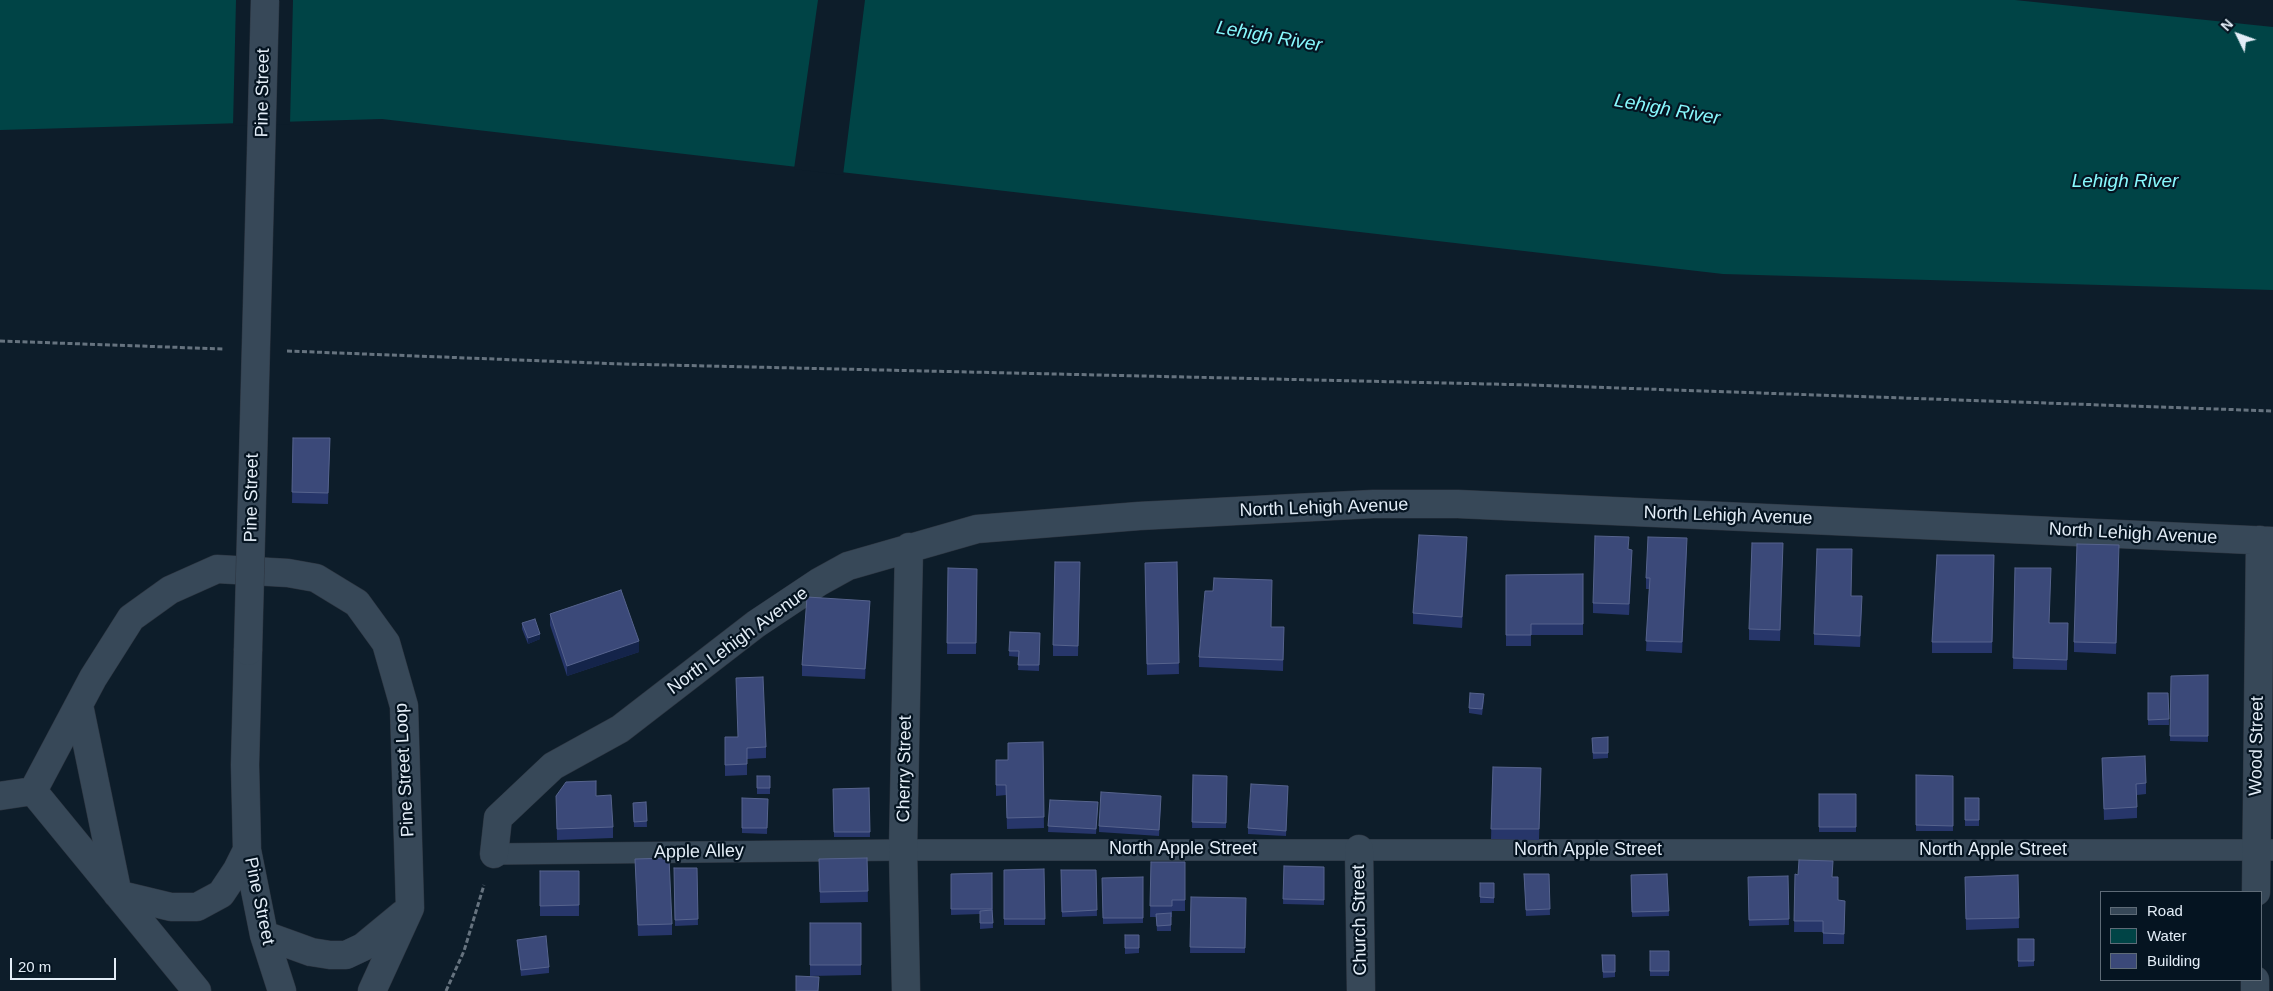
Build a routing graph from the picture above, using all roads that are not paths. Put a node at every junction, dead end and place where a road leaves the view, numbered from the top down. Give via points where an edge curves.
1 (265, 0) edge
2 (2266, 541) edge
3 (909, 547) junction
4 (79, 705) junction
5 (33, 791) junction
6 (0, 796) edge
7 (1359, 849) junction
8 (248, 850) junction
9 (903, 850) junction
10 (2264, 850) edge
11 (494, 854) joint
12 (2256, 891) edge
13 (117, 894) junction
14 (410, 908) junction
15 (264, 935) junction
16 (191, 989) edge
17 (282, 991) edge
18 (372, 991) edge
19 (906, 991) edge
20 (1361, 991) edge

1 - 8 street, Pine Street, bridge via 245,765
2 - 3 street, North Lehigh Avenue via 1468,505 1373,504 1139,516 977,529
2 - 10 street, Wood Street
3 - 9 street, Cherry Street
3 - 11 street, North Lehigh Avenue via 848,566 819,582 756,624 620,729 552,766 498,818
4 - 5 street, Pine Street Loop
4 - 13 street
4 - 14 street, Pine Street Loop via 131,618 170,590 217,569 316,578 357,603 386,643 404,706
5 - 6 street
5 - 13 street
7 - 9 lane, North Apple Street
7 - 10 lane, North Apple Street
7 - 20 street, Church Street
8 - 13 street via 221,894 197,907 171,907
8 - 15 street, Pine Street
9 - 11 lane, Apple Alley
9 - 19 street, Cherry Street
10 - 12 street, Wood Street
13 - 16 street
14 - 15 street via 364,947 346,955 311,952
14 - 18 street
15 - 17 street, Pine Street

